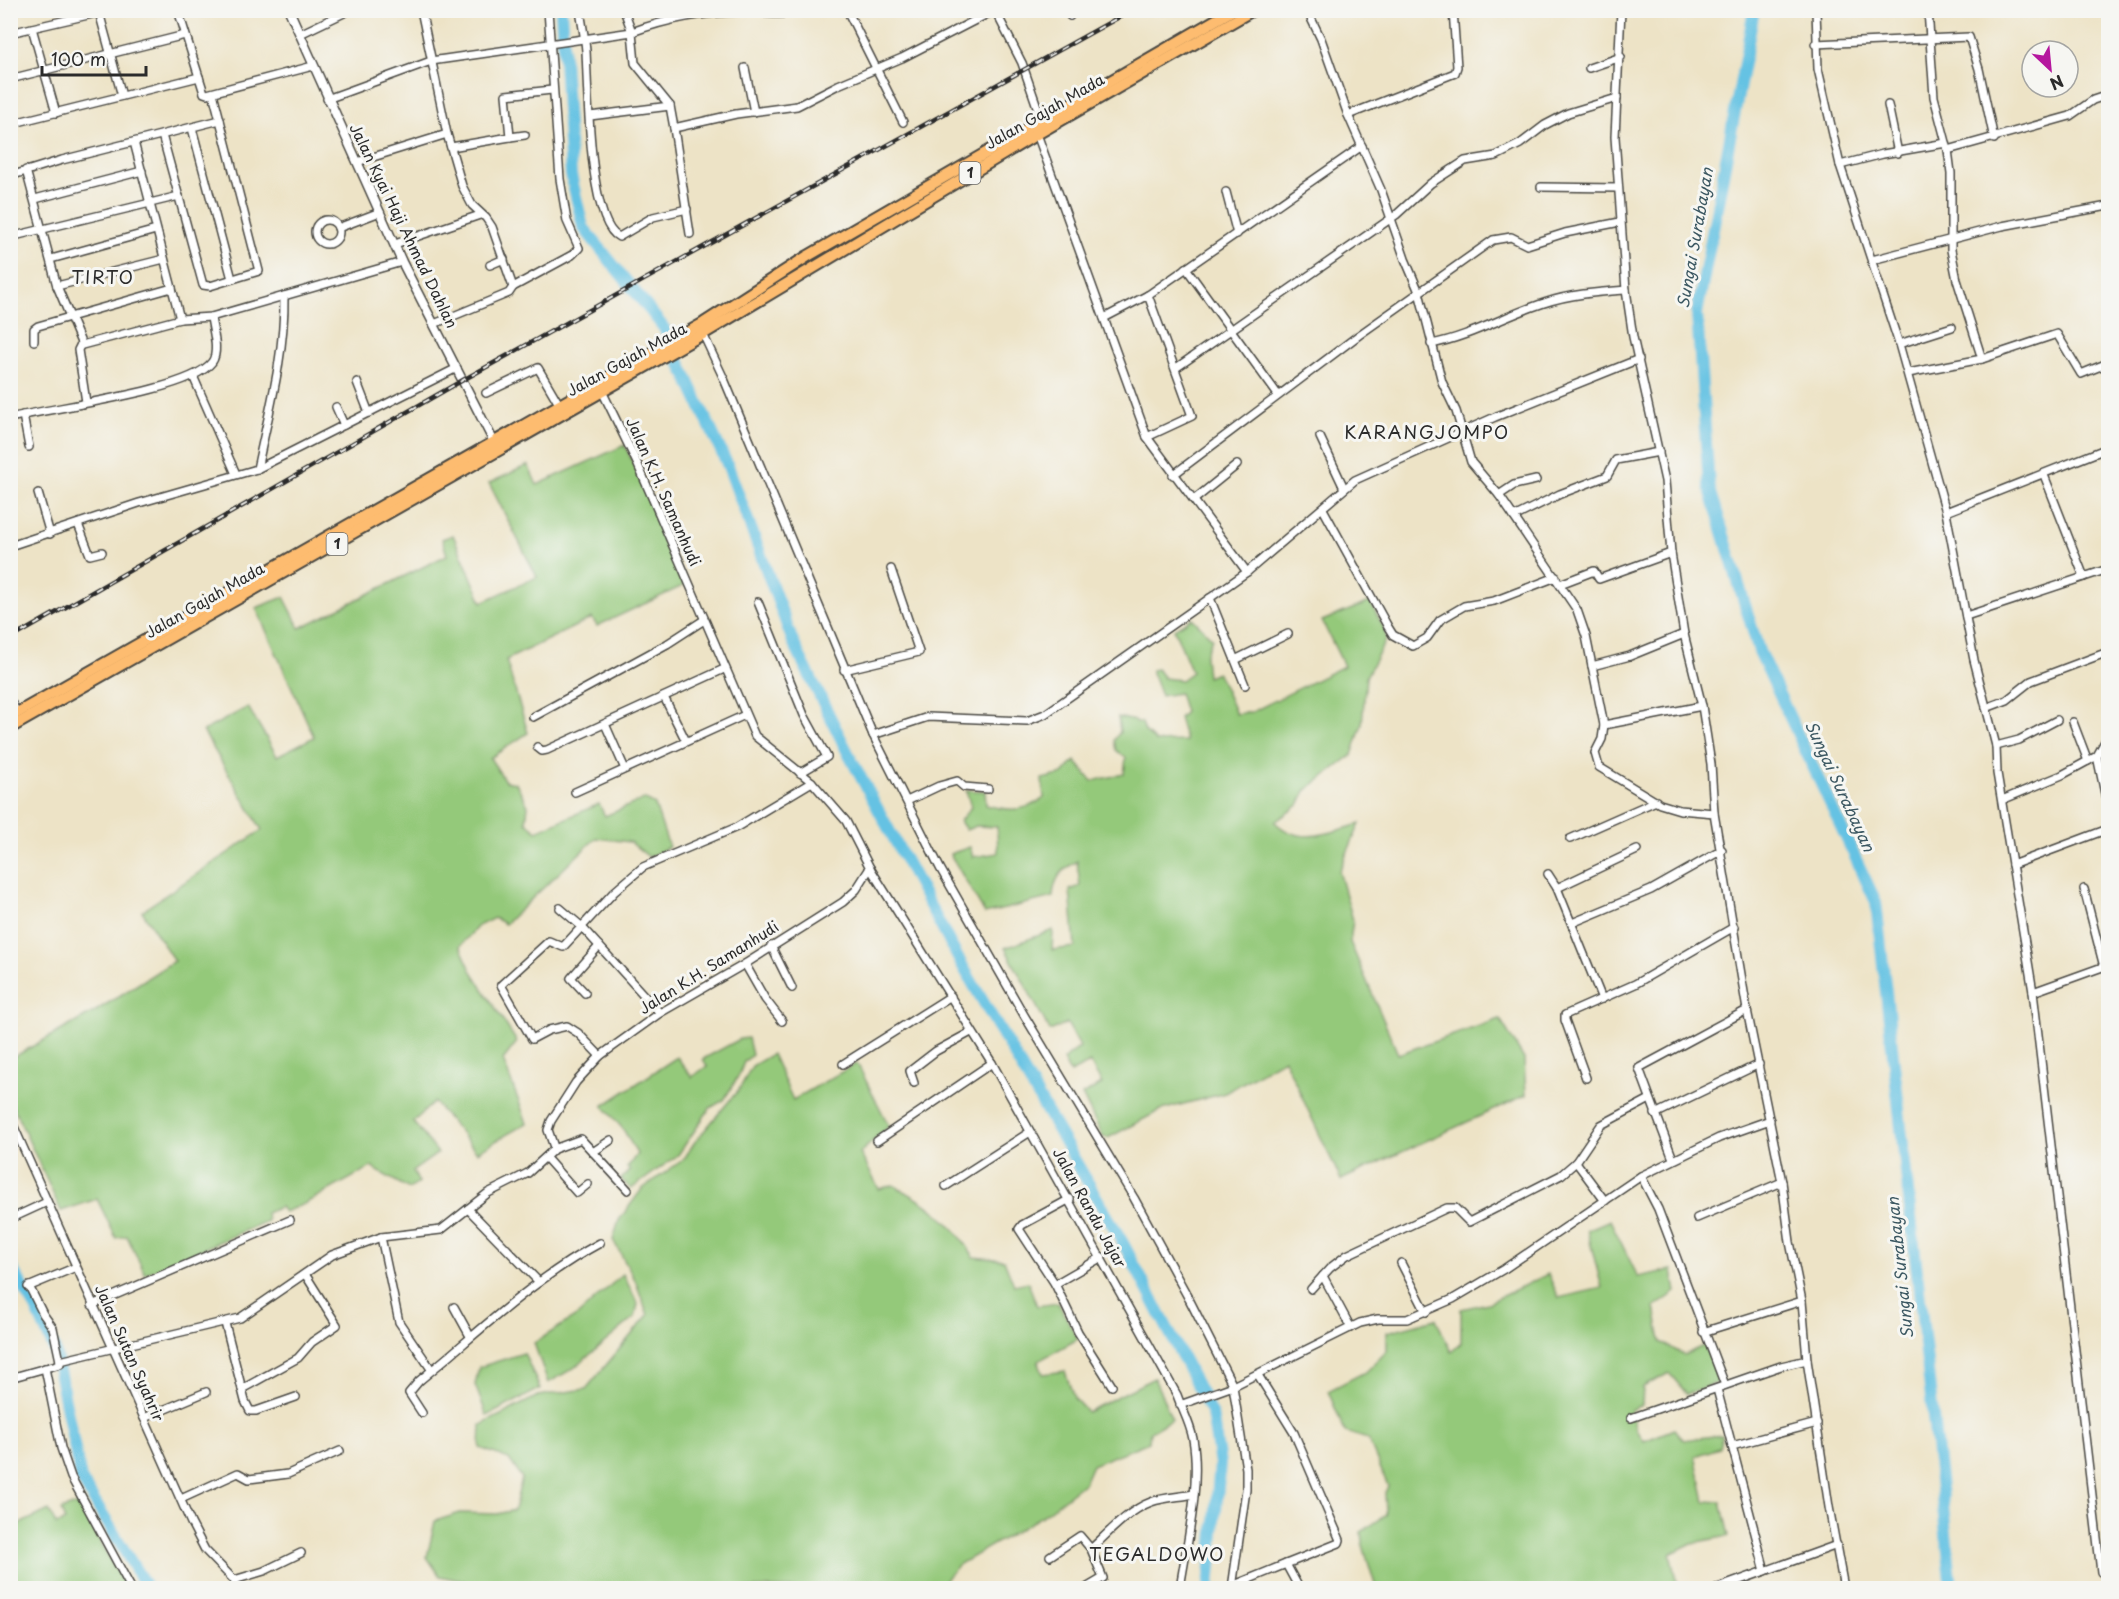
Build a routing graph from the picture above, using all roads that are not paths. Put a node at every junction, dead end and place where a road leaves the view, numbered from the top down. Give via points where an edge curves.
1 (110, 10) edge
2 (178, 10) edge
3 (289, 10) edge
4 (422, 10) edge
5 (548, 10) edge
6 (580, 10) edge
7 (624, 10) edge
8 (796, 10) edge
9 (847, 10) edge
10 (1233, 10) edge
11 (1253, 10) edge
12 (1307, 10) edge
13 (1453, 10) edge
14 (1621, 10) edge
15 (1816, 10) edge
16 (1928, 10) edge
17 (347, 11) edge
18 (758, 11) edge
19 (99, 12) edge
20 (32, 28) junction
21 (632, 32) junction
22 (10, 33) edge
23 (300, 34) junction
24 (185, 35) junction
25 (1928, 38) junction
26 (585, 39) junction
27 (551, 43) junction
28 (1815, 44) junction
29 (110, 54) junction
30 (1621, 57) junction
31 (431, 61) junction
32 (313, 66) junction
33 (745, 68) dead end
34 (1589, 68) dead end
35 (45, 70) junction
36 (875, 70) junction
37 (199, 77) junction
38 (10, 79) edge
39 (552, 90) junction
40 (213, 93) junction
41 (2109, 95) edge
42 (122, 96) junction
43 (1617, 98) junction
44 (327, 99) junction
45 (1888, 105) dead end
46 (670, 106) junction
47 (754, 112) junction
48 (56, 113) junction
49 (1353, 113) junction
50 (590, 116) junction
51 (220, 120) junction
52 (1042, 121) junction
53 (903, 122) dead end
54 (10, 124) edge
55 (192, 128) junction
56 (674, 128) junction
57 (447, 134) junction
58 (1036, 134) junction
59 (162, 135) junction
60 (525, 135) dead end
61 (510, 137) junction
62 (1994, 139) junction
63 (134, 142) junction
64 (1362, 146) junction
65 (1947, 146) junction
66 (452, 147) junction
67 (1898, 153) junction
68 (357, 162) junction
69 (1840, 165) junction
70 (27, 170) junction
71 (142, 171) junction
72 (10, 176) edge
73 (1541, 187) dead end
74 (1618, 188) junction
75 (1226, 192) dead end
76 (180, 196) junction
77 (35, 199) junction
78 (150, 202) junction
79 (2109, 206) edge
80 (687, 209) junction
81 (380, 212) junction
82 (480, 214) junction
83 (1395, 215) junction
84 (1620, 222) junction
85 (42, 228) junction
86 (338, 228) dead end
87 (156, 230) junction
88 (690, 234) dead end
89 (1237, 234) junction
90 (10, 237) edge
91 (1952, 238) junction
92 (395, 244) junction
93 (51, 259) junction
94 (164, 259) junction
95 (504, 259) junction
96 (1872, 260) junction
97 (402, 262) junction
98 (490, 265) dead end
99 (1186, 268) junction
100 (232, 279) junction
101 (57, 286) junction
102 (513, 287) junction
103 (172, 288) junction
104 (1423, 290) junction
105 (1626, 290) junction
106 (1148, 295) junction
107 (284, 296) junction
108 (72, 316) junction
109 (211, 317) junction
110 (1104, 318) junction
111 (180, 320) junction
112 (434, 324) junction
113 (1952, 327) dead end
114 (1232, 329) junction
115 (703, 334) junction
116 (688, 337) junction
117 (34, 341) dead end
118 (1434, 343) junction
119 (81, 344) junction
120 (1899, 344) junction
121 (660, 353) junction
122 (1639, 359) junction
123 (1982, 359) junction
124 (2109, 363) edge
125 (457, 368) junction
126 (1176, 368) junction
127 (1908, 373) junction
128 (193, 376) junction
129 (357, 382) dead end
130 (602, 391) junction
131 (486, 393) dead end
132 (1278, 395) junction
133 (86, 402) junction
134 (559, 404) junction
135 (336, 407) dead end
136 (369, 413) junction
137 (23, 415) junction
138 (10, 418) edge
139 (344, 425) junction
140 (1463, 433) junction
141 (1147, 437) junction
142 (1320, 437) dead end
143 (496, 446) junction
144 (29, 447) dead end
145 (2109, 448) edge
146 (1659, 452) junction
147 (1237, 465) dead end
148 (257, 469) junction
149 (237, 474) junction
150 (1173, 475) junction
151 (2044, 475) junction
152 (1536, 480) dead end
153 (432, 484) junction
154 (1344, 488) junction
155 (38, 493) dead end
156 (1499, 495) junction
157 (1195, 499) junction
158 (1323, 509) junction
159 (1946, 512) junction
160 (1514, 517) junction
161 (78, 524) junction
162 (50, 534) junction
163 (10, 546) edge
164 (102, 552) dead end
165 (1671, 553) junction
166 (891, 569) dead end
167 (2109, 569) edge
168 (1247, 572) junction
169 (2084, 577) junction
170 (1555, 580) junction
171 (1210, 598) junction
172 (758, 602) dead end
173 (1966, 616) junction
174 (704, 620) junction
175 (1288, 634) dead end
176 (1684, 634) junction
177 (2109, 652) edge
178 (1237, 659) junction
179 (1592, 666) junction
180 (724, 669) junction
181 (844, 670) junction
182 (1245, 685) dead end
183 (664, 697) junction
184 (10, 700) edge
185 (1702, 706) junction
186 (1986, 708) junction
187 (14, 715) edge
188 (745, 715) junction
189 (533, 717) dead end
190 (2057, 720) dead end
191 (2073, 722) dead end
192 (605, 724) junction
193 (1604, 724) junction
194 (10, 728) edge
195 (873, 735) junction
196 (2109, 736) edge
197 (686, 741) junction
198 (1996, 746) junction
199 (537, 747) dead end
200 (2097, 756) junction
201 (2088, 761) junction
202 (626, 769) junction
203 (800, 773) junction
204 (812, 782) junction
205 (988, 789) dead end
206 (575, 792) dead end
207 (913, 798) junction
208 (2002, 800) junction
209 (1656, 801) junction
210 (2109, 808) edge
211 (1714, 813) junction
212 (2109, 829) edge
213 (1570, 839) dead end
214 (1637, 850) dead end
215 (1722, 850) junction
216 (2013, 865) junction
217 (870, 868) junction
218 (1548, 874) dead end
219 (1557, 888) junction
220 (2084, 889) dead end
221 (560, 908) dead end
222 (1572, 923) junction
223 (582, 926) junction
224 (1734, 927) junction
225 (599, 946) junction
226 (771, 946) junction
227 (745, 964) junction
228 (2106, 966) edge
229 (792, 988) dead end
230 (2033, 992) junction
231 (585, 993) dead end
232 (1602, 999) junction
233 (946, 1000) junction
234 (1744, 1012) junction
235 (660, 1013) junction
236 (782, 1021) dead end
237 (967, 1034) junction
238 (600, 1056) junction
239 (843, 1064) dead end
240 (1756, 1065) junction
241 (986, 1067) junction
242 (1586, 1078) dead end
243 (914, 1083) dead end
244 (1648, 1100) junction
245 (1655, 1114) junction
246 (10, 1118) edge
247 (1767, 1120) junction
248 (1026, 1135) junction
249 (19, 1137) junction
250 (611, 1140) dead end
251 (10, 1141) edge
252 (877, 1142) dead end
253 (554, 1149) junction
254 (593, 1152) junction
255 (546, 1158) junction
256 (1673, 1159) junction
257 (1576, 1162) junction
258 (1641, 1176) junction
259 (1780, 1182) junction
260 (588, 1184) dead end
261 (946, 1186) dead end
262 (628, 1190) dead end
263 (1605, 1201) junction
264 (47, 1202) junction
265 (1065, 1202) junction
266 (468, 1209) junction
267 (1697, 1218) dead end
268 (10, 1219) edge
269 (290, 1220) dead end
270 (381, 1238) junction
271 (600, 1243) dead end
272 (1099, 1259) junction
273 (1401, 1263) dead end
274 (76, 1267) junction
275 (305, 1274) junction
276 (1323, 1276) junction
277 (539, 1282) junction
278 (1054, 1284) junction
279 (1311, 1289) dead end
280 (1798, 1302) junction
281 (92, 1305) junction
282 (454, 1307) dead end
283 (1426, 1312) junction
284 (225, 1323) junction
285 (1351, 1328) junction
286 (1703, 1332) junction
287 (470, 1336) junction
288 (111, 1349) junction
289 (1807, 1359) junction
290 (60, 1362) junction
291 (45, 1368) junction
292 (431, 1369) junction
293 (1258, 1375) junction
294 (10, 1378) edge
295 (1725, 1385) junction
296 (1112, 1386) dead end
297 (1233, 1386) junction
298 (242, 1389) junction
299 (1717, 1389) junction
300 (206, 1392) dead end
301 (296, 1397) dead end
302 (1184, 1403) junction
303 (422, 1413) dead end
304 (144, 1418) junction
305 (1631, 1418) dead end
306 (1817, 1423) junction
307 (1732, 1446) junction
308 (340, 1451) dead end
309 (1194, 1494) junction
310 (181, 1499) junction
311 (1834, 1546) junction
312 (1091, 1549) junction
313 (301, 1553) dead end
314 (1050, 1556) dead end
315 (1286, 1564) junction
316 (1765, 1571) junction
317 (2101, 1572) dead end
318 (1747, 1578) junction
319 (234, 1580) junction
320 (131, 1588) edge
321 (237, 1588) edge
322 (1086, 1588) edge
323 (1180, 1588) edge
324 (1230, 1588) edge
325 (1299, 1588) edge
326 (1718, 1588) edge
327 (1749, 1588) edge
328 (1844, 1588) edge

1 - 19 street
2 - 24 street
3 - 23 street, Jalan Kyai Haji Ahmad Dahlan
4 - 31 street
5 - 27 street
6 - 26 street
7 - 21 street
8 - 18 street via 784,14
9 - 36 street
10 - 52 highway, Jalan Gajah Mada / 1
11 - 58 highway, Jalan Gajah Mada / 1
12 - 49 street
13 - 49 street via 1455,73
14 - 30 street
15 - 28 street
16 - 25 street
17 - 23 street
18 - 21 street via 694,15
19 - 20 street
19 - 29 street
20 - 22 street
20 - 35 street
21 - 26 street
21 - 46 street via 635,63
23 - 32 street, Jalan Kyai Haji Ahmad Dahlan
24 - 29 street
24 - 37 street
25 - 28 street
25 - 62 street via 1972,39
25 - 65 street via 1934,98
26 - 27 street
26 - 50 street
27 - 31 street
27 - 39 street
28 - 69 street
29 - 35 street
29 - 42 street
30 - 34 street
30 - 43 street
31 - 44 street
31 - 57 street
32 - 40 street
32 - 44 street, Jalan Kyai Haji Ahmad Dahlan
33 - 47 street
35 - 38 street
35 - 48 street
36 - 47 street via 797,106
36 - 52 street via 995,10 1022,63
36 - 53 street
37 - 40 street via 204,93
37 - 42 street
39 - 61 street via 506,95
39 - 102 street via 565,214 579,248
40 - 51 street
41 - 62 street via 2093,100 2070,116
42 - 48 street
43 - 74 street
43 - 83 street via 1568,113 1496,156 1465,161 1431,183
44 - 68 street, Jalan Kyai Haji Ahmad Dahlan
45 - 67 street
46 - 50 street
46 - 56 street
47 - 56 street
48 - 54 street
49 - 64 street
50 - 80 street via 596,190 605,219 616,236 623,236 653,217
51 - 55 street
51 - 100 street via 260,268
52 - 116 highway, Jalan Gajah Mada / 1 via 808,256
55 - 59 street
55 - 100 street
56 - 80 street
57 - 66 street
57 - 68 street
58 - 110 street
58 - 115 highway, Jalan Gajah Mada / 1
59 - 63 street
59 - 76 street
60 - 61 street
61 - 66 street
62 - 65 street
63 - 70 street
63 - 71 street
64 - 83 street
64 - 89 street
65 - 67 street
65 - 91 street
66 - 82 street via 462,186
67 - 69 street
68 - 81 street, Jalan Kyai Haji Ahmad Dahlan
69 - 96 street
70 - 72 street
70 - 77 street
71 - 77 street
71 - 78 street
73 - 74 street
74 - 84 street
75 - 89 street
76 - 78 street
76 - 100 street via 200,281 210,286
77 - 85 street
78 - 85 street
78 - 87 street
79 - 91 street
80 - 88 street
81 - 86 street
81 - 92 street, Jalan Kyai Haji Ahmad Dahlan
82 - 92 street
82 - 95 street via 492,227
83 - 104 street
83 - 114 street
84 - 104 street via 1527,245 1511,237 1493,240
84 - 105 street
85 - 90 street
85 - 93 street
87 - 93 street
87 - 94 street
89 - 99 street
91 - 96 street
91 - 123 street via 1957,280
92 - 97 street, Jalan Kyai Haji Ahmad Dahlan
93 - 101 street
94 - 101 street
94 - 103 street
95 - 98 street
95 - 102 street
96 - 120 street
97 - 107 street
97 - 112 street, Jalan Kyai Haji Ahmad Dahlan
99 - 106 street
99 - 114 street
101 - 108 street
102 - 112 street via 509,293
103 - 108 street
103 - 111 street
104 - 118 street
104 - 132 street
105 - 118 street via 1546,302
105 - 122 street
106 - 110 street
106 - 126 street
107 - 109 street
107 - 148 street via 285,324
108 - 117 street via 35,327
108 - 119 street
109 - 111 street
109 - 128 street via 216,353 213,361
110 - 141 street
111 - 119 street
112 - 125 street, Jalan Kyai Haji Ahmad Dahlan
113 - 120 street
114 - 126 street
114 - 132 street
115 - 116 highway, Jalan Gajah Mada / 1
115 - 181 street
116 - 121 highway, Jalan Gajah Mada / 1
118 - 140 street via 1442,382
119 - 133 street via 78,350
120 - 127 street
121 - 130 highway, Jalan Gajah Mada / 1
121 - 134 highway, Jalan Gajah Mada / 1
122 - 140 street
122 - 146 street
123 - 124 street via 2057,334 2081,374
123 - 127 street
125 - 136 street
125 - 143 street, Jalan Kyai Haji Ahmad Dahlan
126 - 141 street via 1192,416
127 - 159 street
128 - 133 street
128 - 149 street
129 - 136 street
130 - 143 highway, Jalan Gajah Mada / 1
130 - 174 street, Jalan K.H. Samanhudi
131 - 134 street via 538,368
132 - 150 street
133 - 137 street
134 - 143 highway, Jalan Gajah Mada / 1
135 - 139 street
136 - 139 street
137 - 138 street
137 - 144 street
139 - 148 street
140 - 154 street via 1386,465
140 - 156 street via 1471,462
141 - 150 street
142 - 154 street
143 - 153 highway, Jalan Gajah Mada / 1
145 - 151 street
146 - 160 street via 1616,460 1607,476
146 - 165 street
147 - 157 street
148 - 149 street
149 - 161 street
150 - 157 street
151 - 159 street
151 - 169 street
152 - 156 street via 1515,485
153 - 187 highway, Jalan Gajah Mada / 1
153 - 194 highway, Jalan Gajah Mada / 1
154 - 158 street
155 - 162 street
156 - 160 street
157 - 168 street
158 - 168 street
158 - 170 street via 1388,627 1413,646 1427,638 1440,620 1464,606 1494,601
159 - 173 street
160 - 170 street
161 - 162 street
161 - 164 street via 91,556
162 - 163 street
165 - 170 street via 1599,579 1594,571
165 - 176 street
166 - 181 street via 919,652
167 - 169 street
168 - 171 street
169 - 173 street
170 - 179 street via 1577,610
171 - 178 street
171 - 195 street via 1038,718 998,721 928,717
172 - 203 street via 798,700 827,757
173 - 186 street
174 - 180 street, Jalan K.H. Samanhudi
174 - 189 street via 667,645
175 - 178 street
176 - 179 street via 1630,656
176 - 185 street
177 - 186 street via 2031,681 2007,700
178 - 182 street
179 - 193 street
180 - 183 street
180 - 188 street, Jalan K.H. Samanhudi
181 - 195 street
183 - 192 street
183 - 197 street
184 - 187 street
185 - 193 street
185 - 211 street
186 - 198 street
188 - 197 street
188 - 203 street, Jalan K.H. Samanhudi via 759,741
190 - 198 street via 2019,740
191 - 201 street
192 - 199 street via 544,751
192 - 202 street
193 - 209 street via 1595,753 1599,767
195 - 207 street
196 - 200 street
197 - 202 street
198 - 208 street
200 - 201 street
200 - 210 street
201 - 208 street
202 - 206 street
203 - 204 street, Jalan K.H. Samanhudi
204 - 217 street, Jalan K.H. Samanhudi via 846,821
204 - 223 street via 737,827 643,867
205 - 207 street via 964,787 959,781
207 - 297 street via 940,868 1134,1198
208 - 216 street
209 - 211 street via 1680,810
209 - 213 street
211 - 215 street
212 - 216 street
214 - 219 street
215 - 222 street via 1651,890
215 - 224 street
216 - 230 street
217 - 226 street, Jalan K.H. Samanhudi via 843,902
217 - 233 street, Jalan Randu Jajar
218 - 219 street
219 - 222 street
220 - 228 street
221 - 223 street
222 - 232 street
223 - 225 street
223 - 238 street via 563,947 549,941 501,987 532,1039 567,1026
224 - 232 street
224 - 234 street
225 - 231 street via 572,977
225 - 235 street
226 - 227 street, Jalan K.H. Samanhudi
226 - 229 street
227 - 235 street, Jalan K.H. Samanhudi
227 - 236 street
228 - 230 street
230 - 317 street
232 - 242 street via 1564,1018
233 - 237 street, Jalan Randu Jajar
233 - 239 street
234 - 240 street
234 - 244 street via 1639,1068
235 - 238 street, Jalan K.H. Samanhudi
237 - 241 street, Jalan Randu Jajar
237 - 243 street via 909,1072
238 - 253 street, Jalan K.H. Samanhudi via 576,1082 551,1121 548,1130
240 - 245 street
240 - 247 street
241 - 248 street, Jalan Randu Jajar
241 - 252 street
244 - 245 street
244 - 257 street via 1602,1125
245 - 256 street
246 - 249 street, Jalan Sutan Syahrir
247 - 256 street
247 - 259 street
248 - 261 street
248 - 265 street, Jalan Randu Jajar
249 - 251 street
249 - 264 street, Jalan Sutan Syahrir
250 - 254 street
253 - 254 street via 581,1140
253 - 255 street
254 - 262 street
255 - 260 street via 577,1193
255 - 266 street
256 - 258 street
257 - 263 street
257 - 276 street via 1561,1175 1468,1222 1455,1208 1447,1208 1347,1255
258 - 263 street
258 - 286 street via 1658,1209
259 - 267 street
259 - 280 street
263 - 283 street via 1504,1269
264 - 268 street
264 - 274 street, Jalan Sutan Syahrir
265 - 272 street, Jalan Randu Jajar
265 - 278 street via 1019,1228
266 - 270 street via 447,1226 429,1233
266 - 277 street
269 - 281 street
270 - 275 street via 332,1255
270 - 292 street via 399,1322
271 - 277 street
272 - 278 street
272 - 302 street, Jalan Randu Jajar
273 - 283 street
274 - 281 street, Jalan Sutan Syahrir
274 - 290 street via 27,1287 53,1328
275 - 284 street via 254,1311
275 - 298 street via 337,1325 312,1342 298,1358
276 - 279 street
276 - 285 street
277 - 287 street
278 - 296 street
280 - 286 street
280 - 289 street
281 - 288 street, Jalan Sutan Syahrir
282 - 287 street
283 - 285 street via 1400,1321 1378,1319
284 - 288 street via 185,1329
284 - 298 street
285 - 293 street
286 - 295 street
287 - 292 street
288 - 290 street
288 - 304 street, Jalan Sutan Syahrir
289 - 295 street
289 - 306 street
290 - 291 street
291 - 294 street
291 - 320 street via 59,1440 71,1477
292 - 303 street via 409,1393
293 - 297 street
293 - 315 street via 1294,1433 1340,1540
295 - 299 street
297 - 302 street
297 - 324 street via 1246,1490
298 - 301 street via 252,1412
299 - 305 street
299 - 307 street
300 - 304 street
302 - 309 street, Jalan Randu Jajar via 1193,1442
304 - 310 street, Jalan Sutan Syahrir
306 - 307 street
306 - 311 street
307 - 316 street
308 - 310 street via 284,1474 249,1479 239,1473
309 - 312 street via 1137,1508
309 - 323 street, Jalan Randu Jajar
310 - 319 street, Jalan Sutan Syahrir via 205,1550
311 - 316 street
311 - 328 street
312 - 314 street via 1080,1536
312 - 322 street via 1103,1576
313 - 319 street
315 - 324 street
315 - 325 street
316 - 318 street
318 - 326 street
318 - 327 street
319 - 321 street, Jalan Sutan Syahrir

